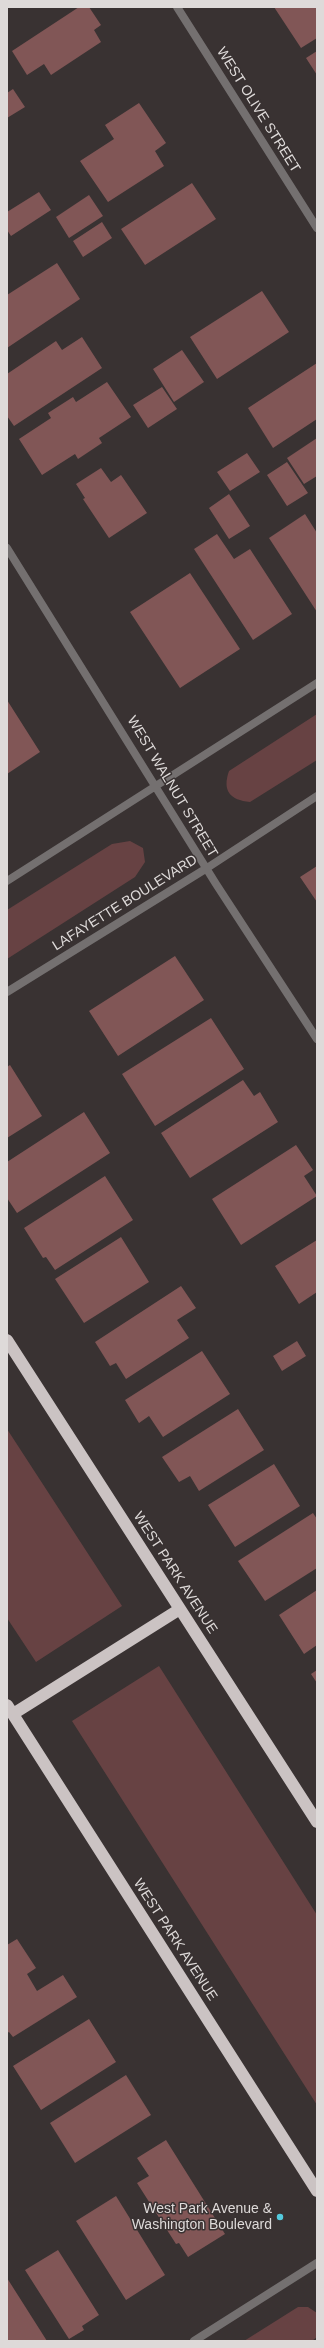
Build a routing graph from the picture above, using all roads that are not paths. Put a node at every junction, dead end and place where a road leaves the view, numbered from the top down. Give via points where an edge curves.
1 (177, 7) edge
2 (317, 228) edge
3 (7, 548) edge
4 (317, 683) edge
5 (157, 785) junction
6 (317, 796) edge
7 (206, 868) junction
8 (7, 881) edge
9 (7, 992) edge
10 (317, 1039) edge
11 (7, 1340) edge
12 (180, 1609) junction
13 (10, 1709) edge
14 (317, 1822) edge
15 (317, 2191) edge
16 (317, 2262) edge
17 (194, 2341) edge

1 - 2 street, WEST OLIVE STREET
3 - 5 street, WEST WALNUT STREET
4 - 5 street
5 - 7 street, WEST WALNUT STREET
5 - 8 street
6 - 7 street, LAFAYETTE BOULEVARD
7 - 9 street, LAFAYETTE BOULEVARD
7 - 10 street, WEST WALNUT STREET
11 - 12 highway, WEST PARK AVENUE
12 - 13 highway
12 - 14 highway, WEST PARK AVENUE
13 - 15 highway, WEST PARK AVENUE
16 - 17 street

